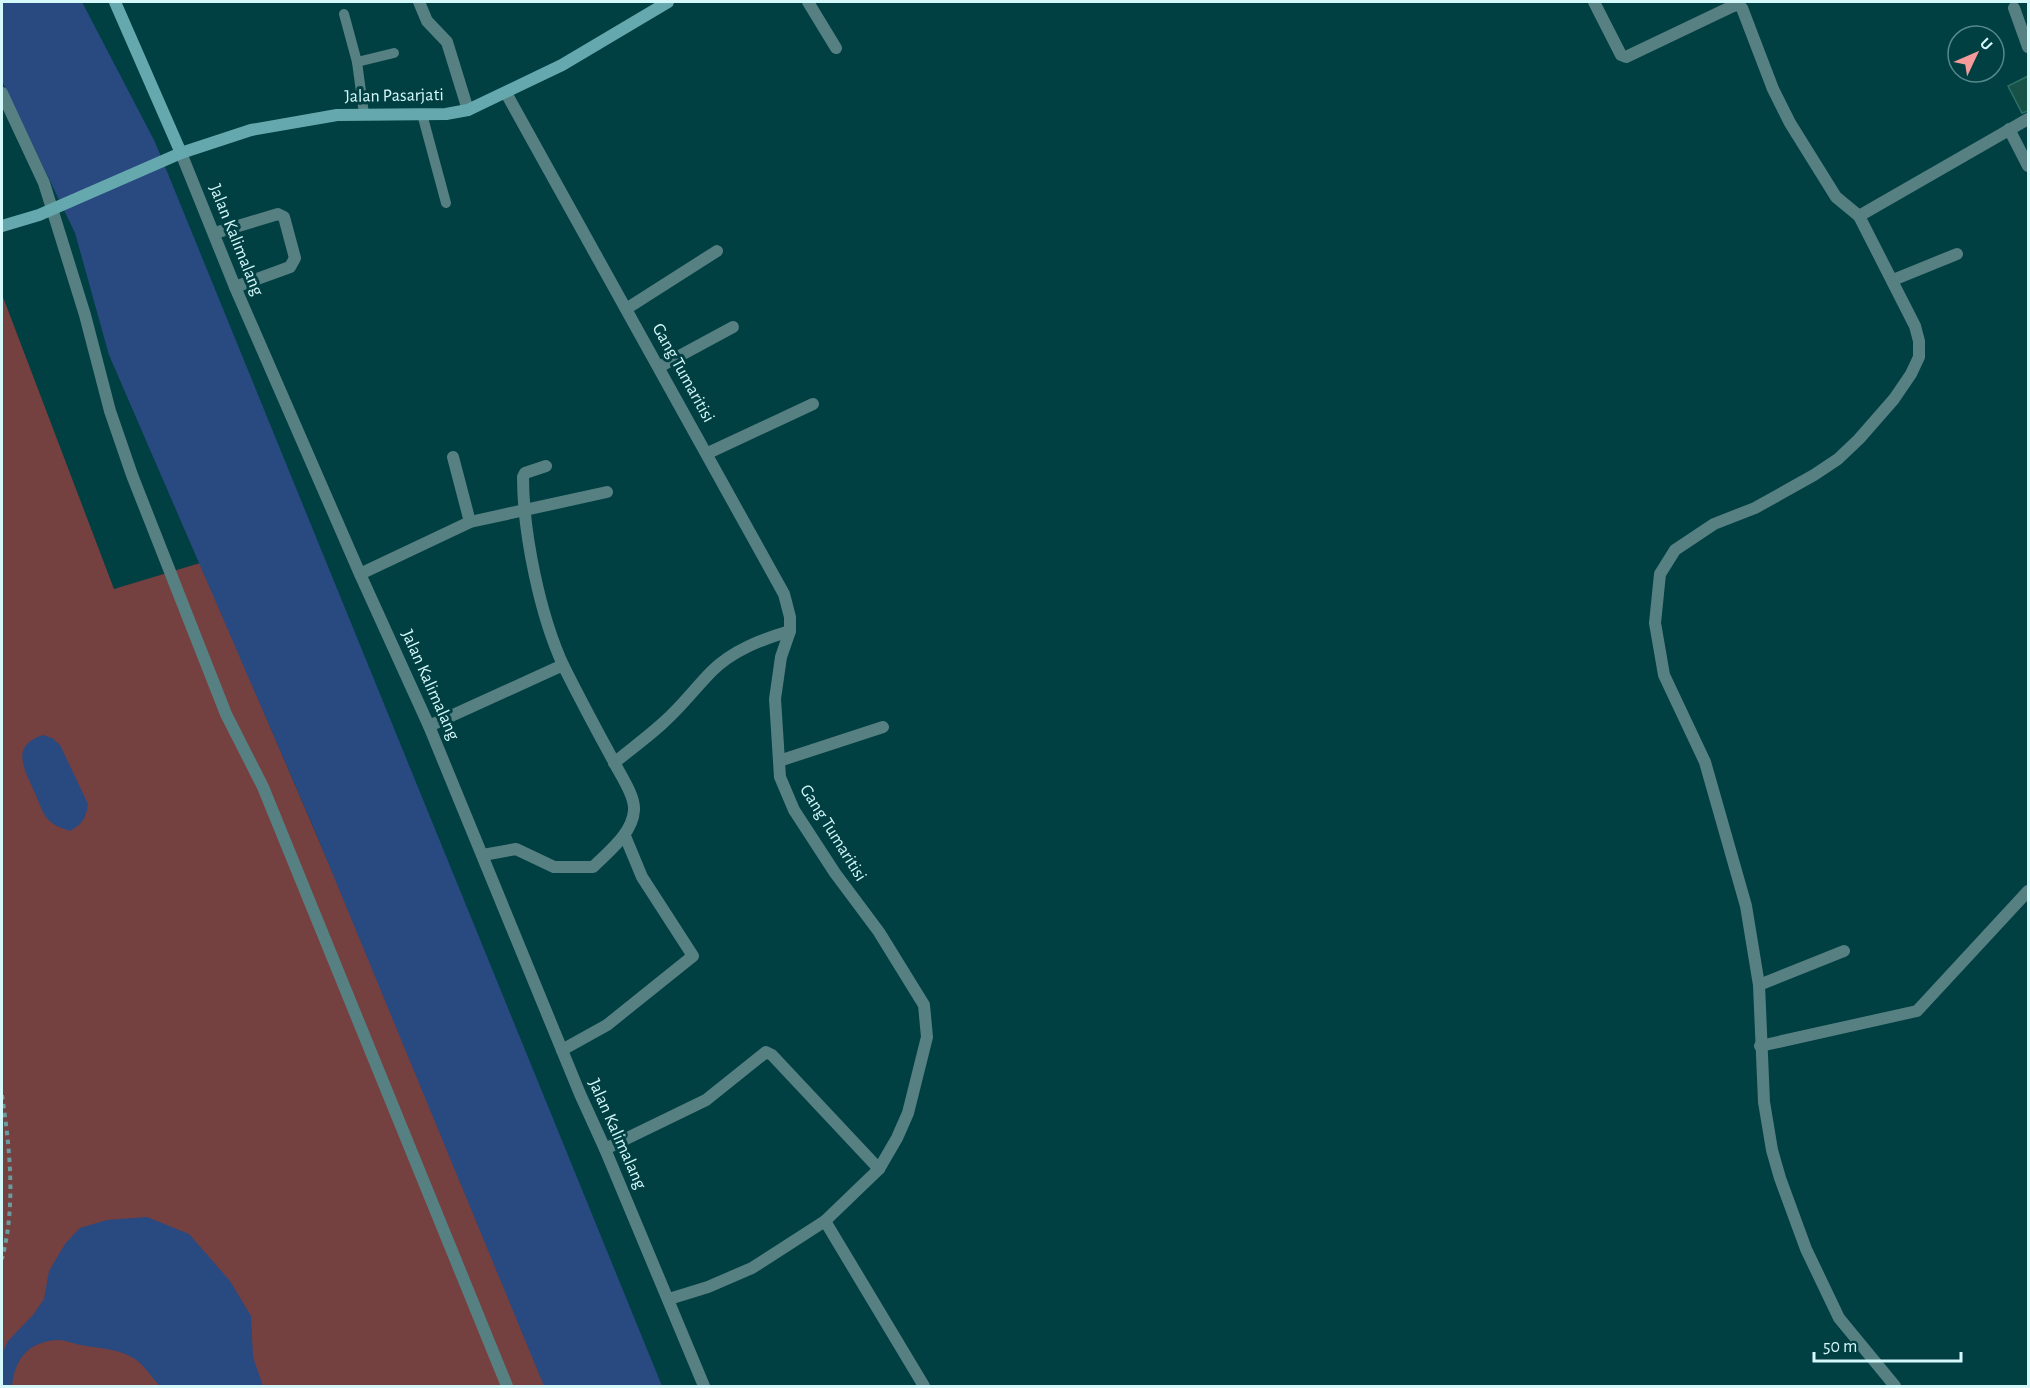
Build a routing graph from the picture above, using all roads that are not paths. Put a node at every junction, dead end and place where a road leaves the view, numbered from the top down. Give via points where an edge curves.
1 (115, 2) edge
2 (419, 2) edge
3 (668, 2) edge
4 (808, 2) edge
5 (1594, 2) edge
6 (1738, 3) edge
7 (2014, 8) dead end
8 (344, 14) dead end
9 (2028, 47) edge
10 (836, 48) dead end
11 (394, 53) dead end
12 (357, 62) junction
13 (2, 93) edge
14 (506, 93) junction
15 (468, 110) junction
16 (364, 114) junction
17 (422, 114) junction
18 (2028, 119) edge
19 (2009, 129) junction
20 (176, 155) junction
21 (2028, 166) edge
22 (446, 203) dead end
23 (56, 207) junction
24 (1859, 216) junction
25 (2, 226) edge
26 (215, 232) junction
27 (717, 251) dead end
28 (1957, 254) dead end
29 (1893, 280) junction
30 (235, 287) junction
31 (626, 309) junction
32 (733, 327) dead end
33 (659, 367) junction
34 (813, 404) dead end
35 (708, 453) junction
36 (453, 457) dead end
37 (546, 466) dead end
38 (607, 492) dead end
39 (524, 509) junction
40 (470, 522) junction
41 (360, 574) junction
42 (790, 631) junction
43 (563, 665) junction
44 (429, 726) junction
45 (883, 727) dead end
46 (779, 761) junction
47 (614, 763) junction
48 (625, 836) junction
49 (483, 855) junction
50 (2028, 891) edge
51 (1844, 951) dead end
52 (1759, 986) junction
53 (1760, 1046) junction
54 (562, 1050) junction
55 (605, 1149) junction
56 (879, 1169) junction
57 (825, 1221) junction
58 (669, 1299) junction
59 (507, 1386) edge
60 (704, 1386) edge
61 (924, 1386) edge
62 (1895, 1386) edge

1 - 20 main road, Jalan Kalimalang
2 - 15 street via 427,21 447,42
3 - 14 main road, Jalan Pasarjati via 562,65
4 - 10 street
5 - 6 street via 1621,55 1626,57
6 - 24 street via 1790,123 1836,197
7 - 9 street
8 - 12 lane
11 - 12 lane
12 - 16 lane
13 - 23 street
14 - 15 main road, Jalan Pasarjati
14 - 31 street, Gang Tumaritisi
15 - 17 main road, Jalan Pasarjati
16 - 17 main road, Jalan Pasarjati
16 - 20 main road, Jalan Pasarjati via 270,126
17 - 22 lane
18 - 19 street
19 - 21 street
19 - 24 street
20 - 23 main road, Jalan Pasarjati
20 - 26 street, Jalan Kalimalang
23 - 25 main road, Jalan Pasarjati
23 - 59 street via 110,411 132,475 226,714 263,787
24 - 29 street
26 - 30 street, Jalan Kalimalang
26 - 30 street via 278,214 284,217 295,258 293,264
27 - 31 street
28 - 29 street
29 - 52 street via 1919,341 1919,357 1894,399 1838,459 1755,508 1714,524 1675,550 1660,574 1655,623 1664,675 1705,762 1746,906
30 - 41 street, Jalan Kalimalang
31 - 33 street, Gang Tumaritisi
32 - 33 street
33 - 35 street, Gang Tumaritisi
34 - 35 street
35 - 42 street, Gang Tumaritisi via 784,594
36 - 40 street
37 - 39 street via 525,473
38 - 39 street
39 - 40 street
39 - 43 street via 534,574
40 - 41 street
41 - 44 street, Jalan Kalimalang
42 - 46 street, Gang Tumaritisi via 781,657 776,699
42 - 47 street via 760,640 723,662 663,723
43 - 44 street
43 - 47 street
44 - 49 street, Jalan Kalimalang
45 - 46 street
46 - 56 street, Gang Tumaritisi via 780,777 794,810 879,932 924,1005 924,1055 908,1113
47 - 48 street via 634,808
48 - 49 street via 593,867 554,867 516,849
48 - 54 street via 642,878 693,956 607,1025
49 - 54 street, Jalan Kalimalang
50 - 53 street via 1917,1011
51 - 52 street
52 - 53 street
53 - 62 street via 1772,1150 1806,1249 1839,1318
54 - 55 street, Jalan Kalimalang
55 - 56 street via 706,1100 766,1053 789,1072
55 - 58 street, Jalan Kalimalang
56 - 57 street, Gang Tumaritisi
57 - 58 street, Gang Tumaritisi via 752,1268
57 - 61 street
58 - 60 street, Jalan Kalimalang

